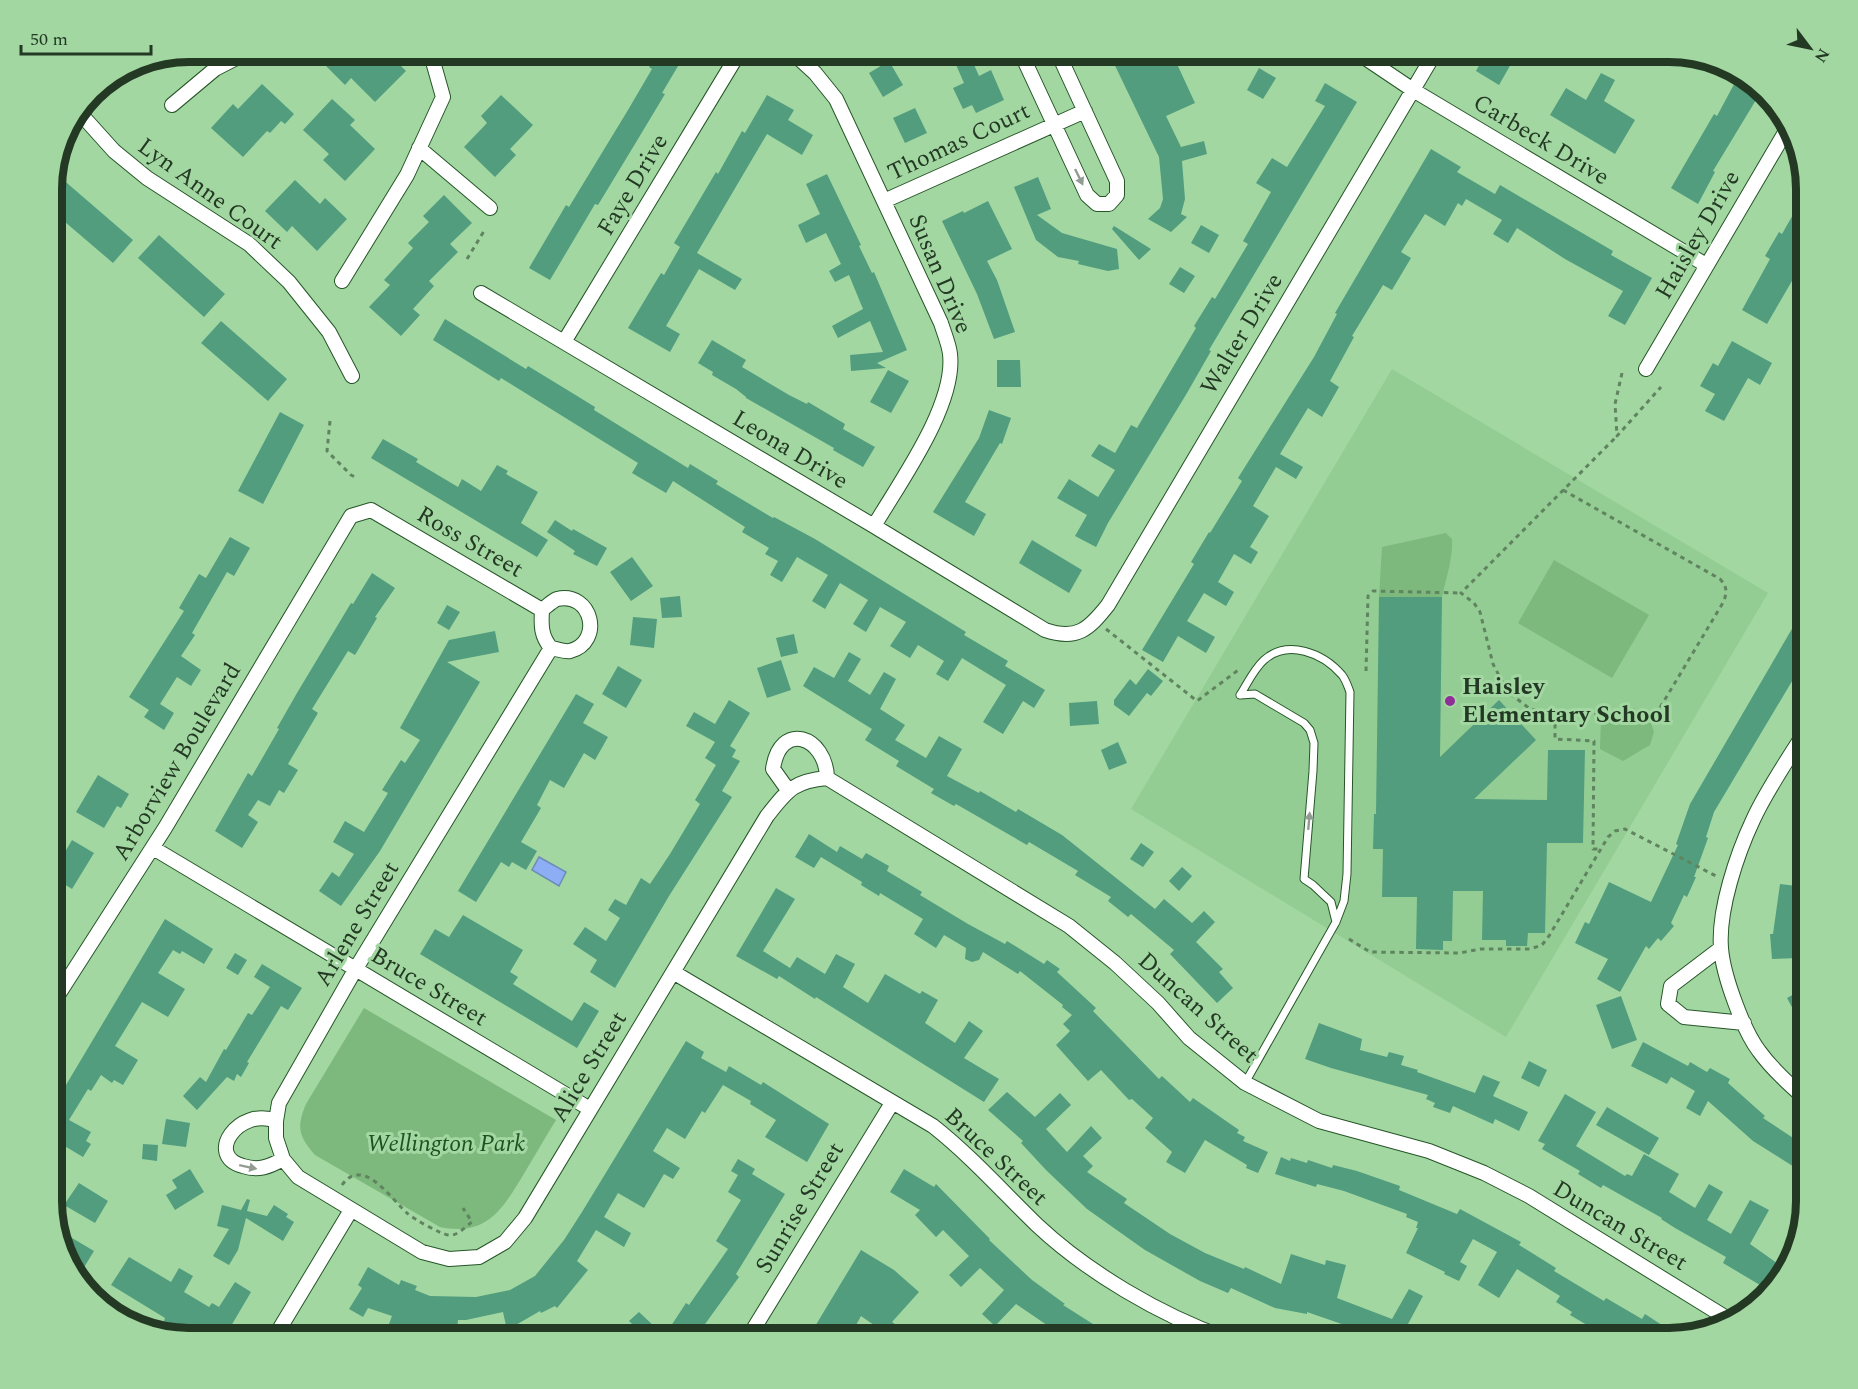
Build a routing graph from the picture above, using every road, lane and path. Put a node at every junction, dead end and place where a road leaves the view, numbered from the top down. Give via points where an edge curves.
1 (229, 62) edge
2 (433, 62) edge
3 (733, 62) edge
4 (803, 62) edge
5 (1025, 62) edge
6 (1062, 62) edge
7 (1371, 62) edge
8 (1430, 62) edge
9 (1413, 90) junction
10 (172, 105) dead end
11 (1085, 111) junction
12 (84, 117) edge
13 (1053, 124) junction
14 (1784, 134) edge
15 (419, 148) junction
16 (884, 201) junction
17 (490, 207) dead end
18 (484, 231) dead end
19 (467, 259) dead end
20 (1706, 265) junction
21 (342, 281) dead end
22 (481, 293) dead end
23 (564, 342) junction
24 (1646, 369) dead end
25 (1622, 373) dead end
26 (352, 376) dead end
27 (1661, 387) dead end
28 (330, 421) dead end
29 (1617, 436) junction
30 (357, 478) dead end
31 (1563, 490) junction
32 (874, 526) junction
33 (338, 538) joint
34 (1461, 593) junction
35 (542, 610) junction
36 (1096, 620) junction
37 (1078, 632) joint
38 (551, 648) junction
39 (1242, 668) dead end
40 (1366, 671) dead end
41 (1555, 715) junction
42 (1796, 747) edge
43 (827, 778) junction
44 (788, 790) junction
45 (153, 848) junction
46 (1601, 849) junction
47 (1716, 876) dead end
48 (1336, 922) junction
49 (1349, 939) dead end
50 (1721, 948) junction
51 (356, 970) junction
52 (673, 972) junction
53 (62, 989) edge
54 (1744, 1023) junction
55 (1245, 1083) junction
56 (1796, 1091) edge
57 (892, 1103) junction
58 (590, 1109) junction
59 (276, 1121) junction
60 (283, 1159) junction
61 (341, 1186) dead end
62 (463, 1208) dead end
63 (351, 1210) junction
64 (1723, 1316) edge
65 (280, 1328) edge
66 (754, 1328) edge
67 (1195, 1328) edge

1 - 10 street
2 - 15 street via 443,97
3 - 23 street, Faye Drive
4 - 16 street, Susan Drive via 836,99
5 - 13 street, Thomas Court
6 - 11 street, Thomas Court
7 - 9 street, Carbeck Drive
8 - 9 street, Walter Drive
9 - 20 street, Carbeck Drive
9 - 36 street, Walter Drive
11 - 13 street, Thomas Court
13 -> 11 street, Thomas Court via 1087,195 1097,204 1109,204 1117,195 1117,181
12 - 26 street, Lyn Anne Court via 114,151 147,178 249,244 289,282 329,332
13 - 16 street, Thomas Court
14 - 20 street, Haisley Drive
15 - 17 street
15 - 21 street via 407,175
16 - 32 street, Susan Drive via 940,323 950,354 941,408
18 - 19 path
20 - 24 street, Haisley Drive
22 - 23 street, Leona Drive
23 - 32 street, Leona Drive
25 - 29 path via 1615,404
27 - 29 path
28 - 30 path via 327,451
29 - 31 path
31 - 34 path
31 - 41 path via 1720,579 1727,593 1655,716 1634,710 1622,714
32 - 37 street, Leona Drive via 1045,630 1062,636
33 - 35 street, Ross Street via 351,516 371,510
33 - 45 street, Arborview Boulevard
34 - 40 path via 1372,591 1368,596
34 - 41 path via 1480,612 1493,664 1507,691 1530,709
35 - 38 street via 543,639
35 - 38 street via 556,599 574,600 587,610 591,628 584,644 568,652
36 - 37 street, Walter Drive
36 - 39 path via 1197,700
38 - 51 street, Arlene Street
41 - 46 path via 1555,739 1594,741 1593,849
42 - 50 street via 1753,819 1724,907
43 - 44 street, Alice Street via 810,780
43 - 44 street via 823,756 806,740 794,739 783,744 775,755 773,769
43 - 55 street, Duncan Street via 1070,926 1158,1003 1189,1038
44 - 52 street, Alice Street via 767,816
45 - 51 street, Bruce Street
45 - 53 street, Arborview Boulevard
46 - 47 path via 1615,831 1625,829
46 - 49 path via 1542,945 1460,952 1370,952
48 -> 48 lane via 1331,902 1304,879 1313,771 1314,743 1310,730 1254,694 1240,695 1263,661 1281,650 1302,649 1326,661 1343,676 1350,692 1347,874 1344,901
48 - 55 lane
50 - 54 street
50 - 54 street via 1671,986 1668,1004 1684,1017
51 - 58 street, Bruce Street
51 - 59 street, Arlene Street via 279,1103
52 - 57 street, Bruce Street
52 - 58 street, Alice Street
54 - 56 street via 1758,1050
55 - 64 street, Duncan Street via 1319,1121 1429,1151 1484,1173 1539,1202
57 - 66 street, Sunrise Street
57 - 67 street, Bruce Street via 954,1143 1037,1225 1081,1262
58 - 63 street, Alice Street via 525,1218 505,1242 479,1257 449,1259 422,1252
59 - 60 street, Arlene Street via 276,1138
59 -> 60 street via 266,1117 250,1119 236,1127 226,1143 227,1155 233,1164 259,1170
60 - 63 street via 298,1177
61 - 62 path via 356,1174 375,1180 408,1215 449,1235 472,1222
63 - 65 street

